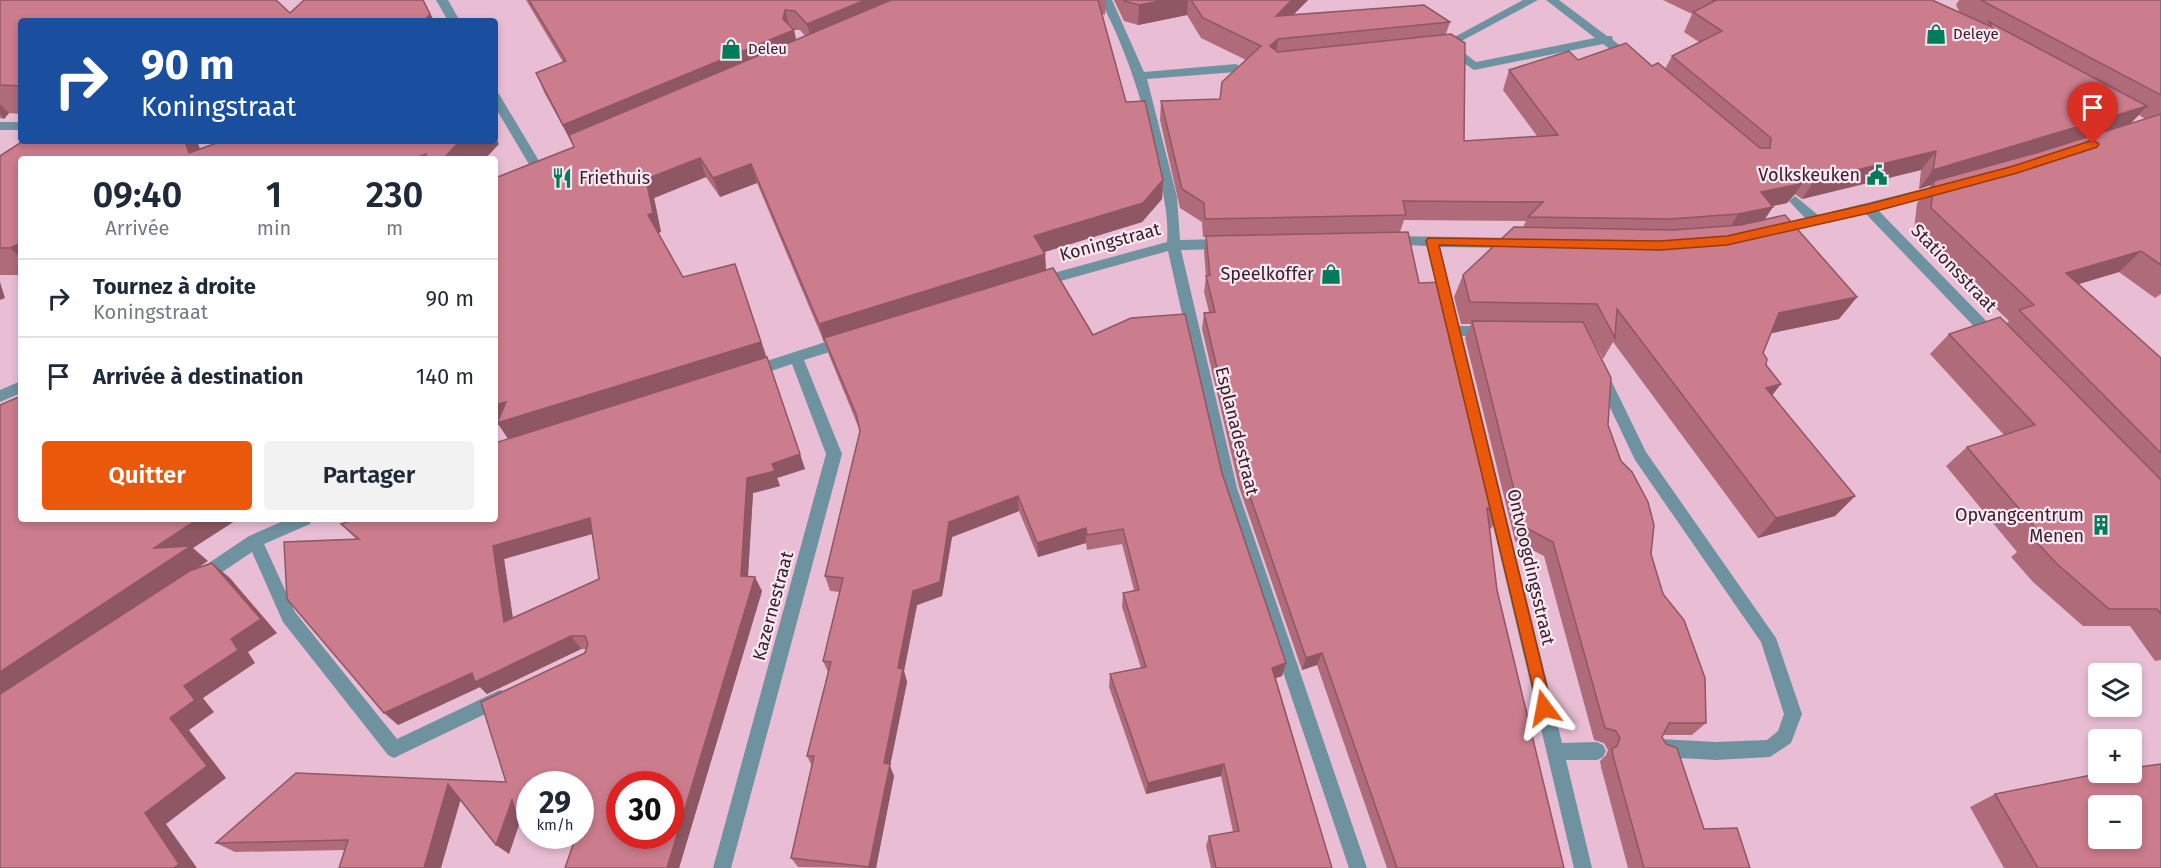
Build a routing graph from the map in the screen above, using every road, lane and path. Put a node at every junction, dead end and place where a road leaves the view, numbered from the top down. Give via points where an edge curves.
1 (442, 0) edge
2 (1106, 0) edge
3 (1532, 0) edge
4 (1552, 0) edge
5 (452, 18) edge
6 (1608, 39) junction
7 (1448, 46) junction
8 (1425, 49) edge
9 (1236, 68) edge
10 (1645, 70) edge
11 (1141, 76) junction
12 (498, 102) edge
13 (0, 126) edge
14 (18, 126) edge
15 (536, 166) edge
16 (1958, 185) edge
17 (1795, 201) edge
18 (1869, 208) junction
19 (1816, 221) junction
20 (1760, 233) edge
21 (1432, 241) junction
22 (1373, 242) edge
23 (1243, 244) edge
24 (1536, 244) edge
25 (1173, 245) junction
26 (1021, 288) edge
27 (1456, 331) junction
28 (1501, 331) edge
29 (864, 336) edge
30 (2003, 347) edge
31 (796, 357) junction
32 (1595, 363) edge
33 (740, 375) edge
34 (18, 388) edge
35 (0, 396) edge
36 (297, 522) edge
37 (255, 541) junction
38 (189, 585) edge
39 (513, 692) edge
40 (1660, 748) edge
41 (1596, 751) dead end
42 (1555, 752) junction
43 (722, 868) edge
44 (1358, 868) edge
45 (1582, 868) edge

1 - 5 street
2 - 11 street, Esplanadestraat
3 - 7 street
4 - 6 street
6 - 7 street via 1474,66
6 - 10 street
7 - 8 street
9 - 11 street
11 - 25 street, Esplanadestraat via 1176,222
12 - 15 street
13 - 14 street
16 - 18 street
17 - 19 street
18 - 19 street
18 - 30 street, Stationsstraat
19 - 20 street
21 - 22 street
21 - 24 street
21 - 27 street, Ontvoogdingsstraat
23 - 25 street, Koningstraat
25 - 26 street, Koningstraat
25 - 44 street, Esplanadestraat via 1229,488
27 - 28 street
27 - 42 street, Ontvoogdingsstraat
29 - 31 street
31 - 33 street
31 - 43 street, Kazernestraat via 834,454
32 - 40 street via 1640,456 1768,638 1793,714 1785,737 1770,748
34 - 35 street
36 - 37 street
37 - 38 street
37 - 39 street via 289,618 394,749
41 - 42 street
42 - 45 street, Ontvoogdingsstraat

